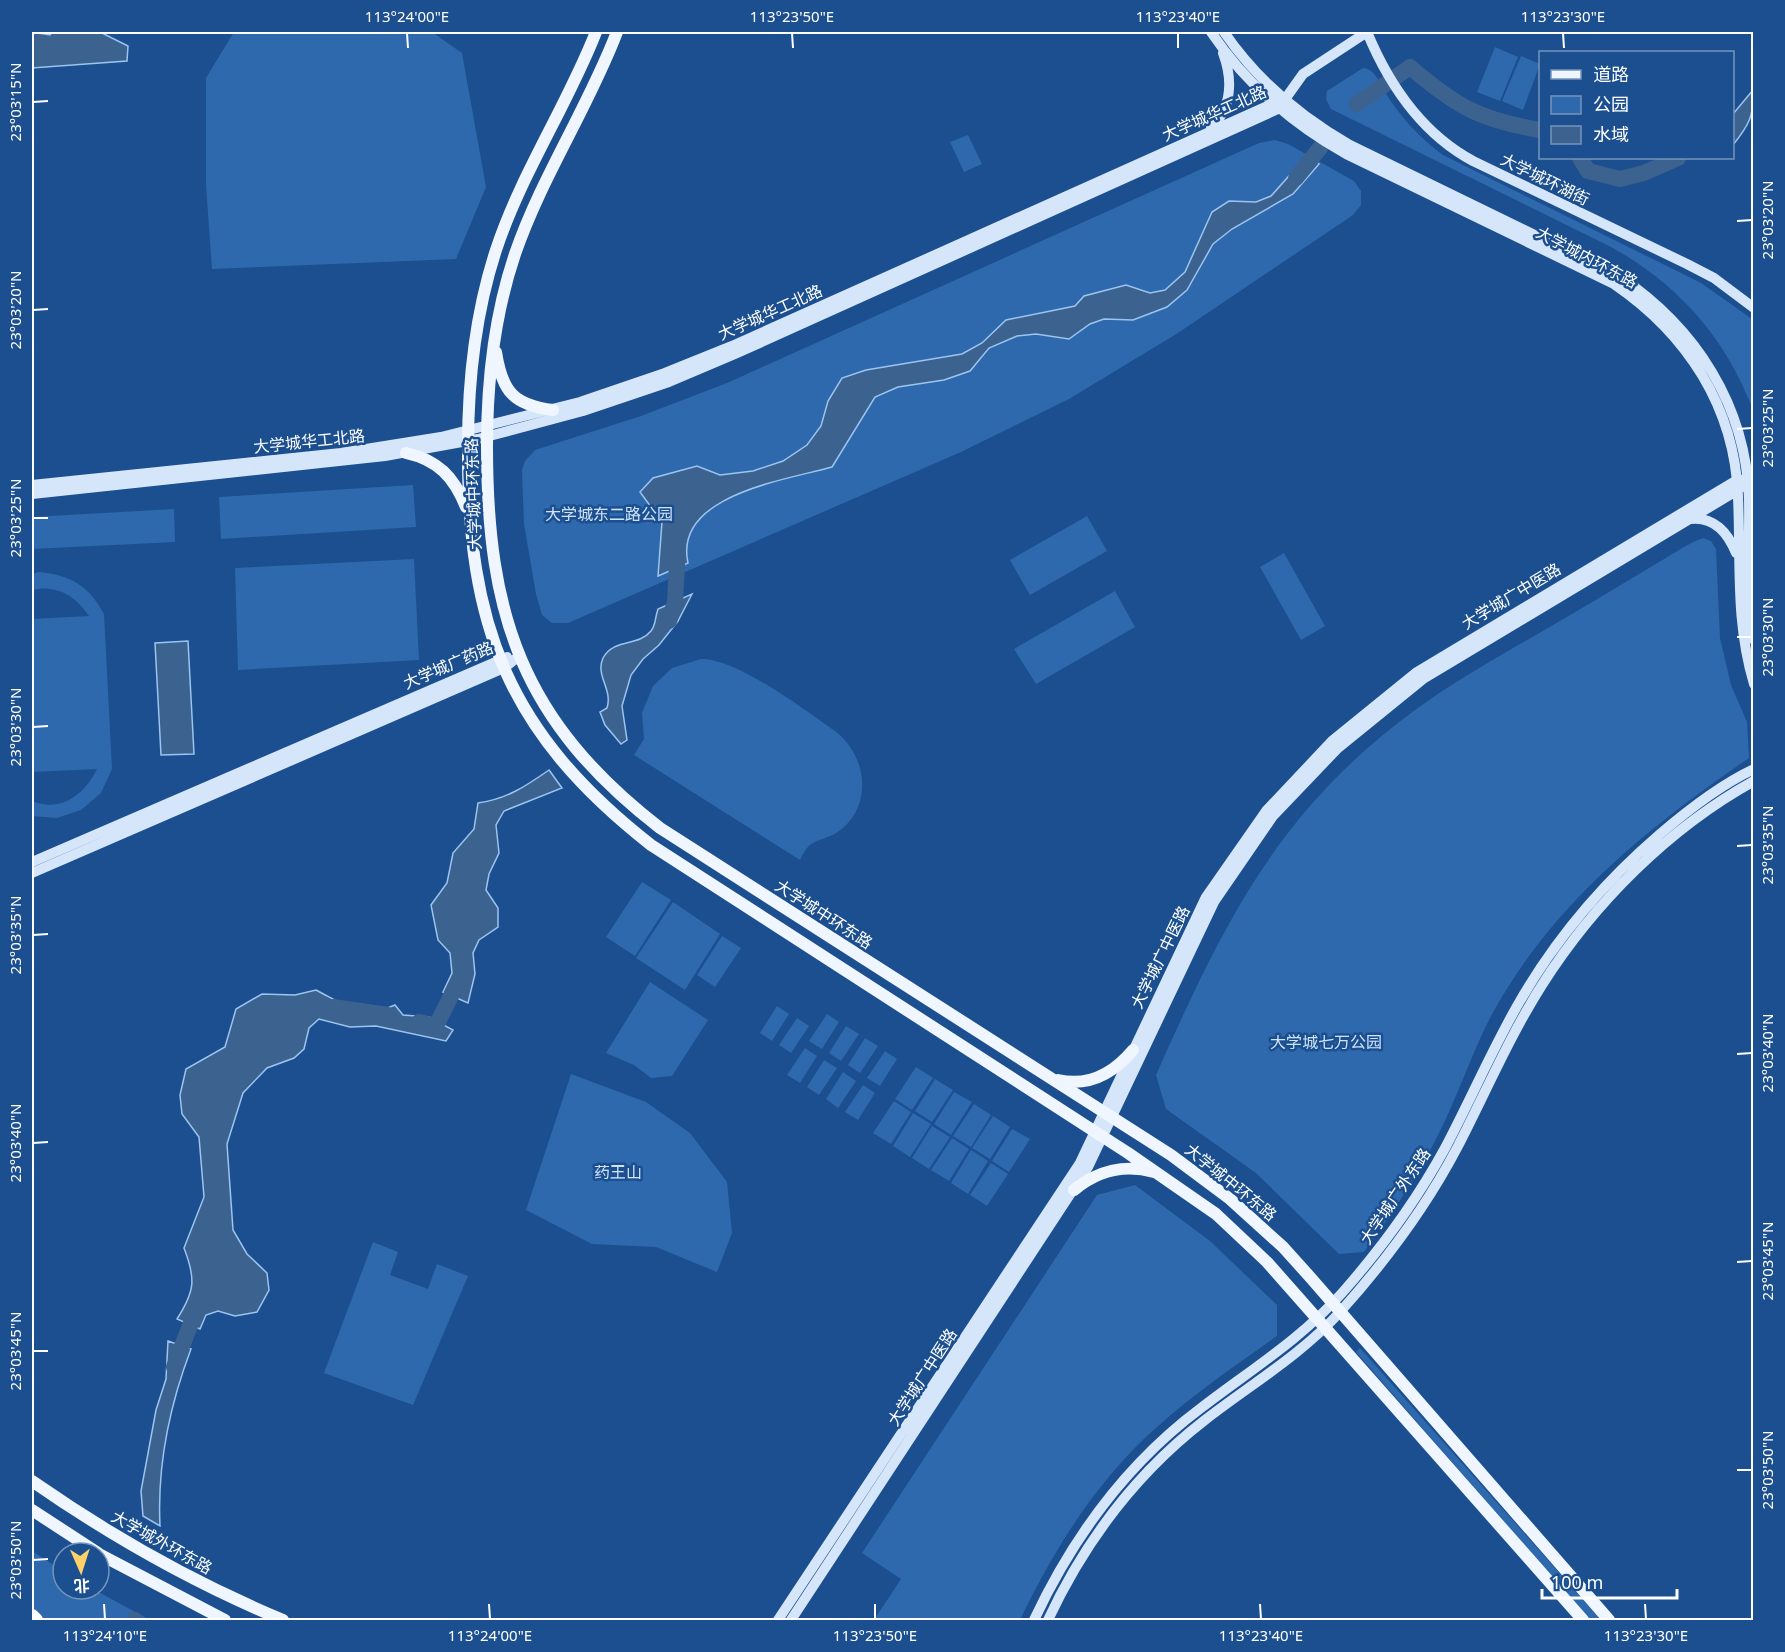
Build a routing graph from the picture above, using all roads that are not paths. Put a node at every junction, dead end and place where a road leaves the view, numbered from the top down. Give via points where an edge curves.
1 (596, 32) edge
2 (617, 32) edge
3 (1211, 32) edge
4 (1224, 32) edge
5 (1367, 32) edge
6 (1220, 45) junction
7 (1277, 104) junction
8 (1207, 131) junction
9 (1754, 308) edge
10 (494, 341) junction
11 (553, 410) junction
12 (487, 432) junction
13 (468, 436) junction
14 (406, 453) junction
15 (1744, 482) edge
16 (32, 485) edge
17 (32, 494) edge
18 (469, 515) junction
19 (1687, 520) junction
20 (1738, 562) junction
21 (1754, 640) edge
22 (519, 656) junction
23 (502, 663) junction
24 (1754, 684) edge
25 (1754, 769) edge
26 (1754, 781) edge
27 (32, 862) edge
28 (32, 873) edge
29 (1132, 1050) junction
30 (1048, 1077) junction
31 (1108, 1115) junction
32 (1099, 1134) junction
33 (1158, 1173) junction
34 (1074, 1190) junction
35 (1336, 1308) junction
36 (1322, 1322) junction
37 (32, 1481) edge
38 (32, 1510) edge
39 (80, 1541) edge
40 (111, 1561) edge
41 (32, 1616) edge
42 (36, 1620) edge
43 (225, 1620) edge
44 (283, 1620) edge
45 (778, 1620) edge
46 (790, 1620) edge
47 (1034, 1620) edge
48 (1048, 1620) edge
49 (1583, 1620) edge
50 (1609, 1620) edge

1 - 13 main road, 大学城中环东路 via 518,194 496,250 473,350
2 - 10 main road, 大学城中环东路 via 525,228 508,278
3 - 6 main road, 大学城内环东路
4 - 7 main road, 大学城内环东路
5 - 7 main road via 1303,74
5 - 9 main road, 大学城环湖街 via 1394,88 1430,131 1459,154 1694,268
6 - 7 main road, 大学城内环东路 via 1245,76
6 - 8 main road via 1230,89 1225,108
7 - 8 main road, 大学城华工北路
7 - 12 main road, 大学城华工北路 via 708,366 607,403
7 - 15 main road, 大学城内环东路 via 1350,145 1601,266 1657,304 1687,334 1717,378 1736,423
8 - 11 main road, 大学城华工北路 via 704,358
10 - 11 main road via 502,377 511,395 530,406
10 - 12 main road, 大学城中环东路
11 - 12 main road, 大学城华工北路
12 - 13 main road, 大学城华工北路
12 - 22 main road, 大学城中环东路 via 491,553
13 - 14 main road, 大学城华工北路
13 - 16 main road, 大学城华工北路
13 - 18 main road, 大学城中环东路
14 - 17 main road, 大学城华工北路
14 - 18 main road via 431,460 446,472
15 - 19 main road, 大学城广中医路
15 - 20 main road, 大学城内环东路
15 - 21 main road, 大学城内环东路
15 - 29 main road, 大学城广中医路 via 1433,661 1332,741 1266,811 1215,881
18 - 23 main road, 大学城中环东路 via 474,571
19 - 20 main road via 1700,519 1719,526 1733,546
19 - 31 main road, 大学城广中医路 via 1438,668 1378,713 1324,762 1273,816 1223,886
20 - 24 main road, 大学城内环东路 via 1740,620
22 - 23 main road, 大学城广药路
22 - 30 main road, 大学城中环东路 via 544,704 574,747 609,786 653,823
23 - 27 main road, 大学城广药路
23 - 28 main road, 大学城广药路
23 - 32 main road, 大学城中环东路 via 527,714 551,749 591,794 634,832
25 - 35 main road, 大学城广外东路 via 1699,803 1650,842 1597,894 1566,933 1516,1007 1418,1193
26 - 35 main road, 大学城广外东路 via 1719,801 1667,842 1629,877 1572,942 1522,1020 1440,1177 1397,1242
29 - 30 main road via 1116,1068 1094,1079 1070,1082
29 - 31 main road, 大学城广中医路
30 - 31 main road, 大学城中环东路
31 - 32 main road, 大学城广中医路
31 - 35 main road, 大学城中环东路 via 1230,1199 1283,1247
32 - 33 main road, 大学城中环东路
32 - 34 main road, 大学城广中医路
32 - 45 main road, 大学城广中医路
33 - 34 main road via 1111,1170
33 - 36 main road, 大学城中环东路 via 1231,1227
34 - 46 main road, 大学城广中医路
35 - 36 main road, 大学城广外东路
35 - 50 main road, 大学城中环东路
36 - 47 main road, 大学城广外东路 via 1185,1420 1132,1470 1077,1540
36 - 48 main road, 大学城广外东路 via 1296,1353 1186,1435 1152,1466 1087,1546
36 - 49 main road, 大学城中环东路
37 - 44 main road, 大学城外环东路 via 139,1550
38 - 39 main road
40 - 43 main road
41 - 42 highway

